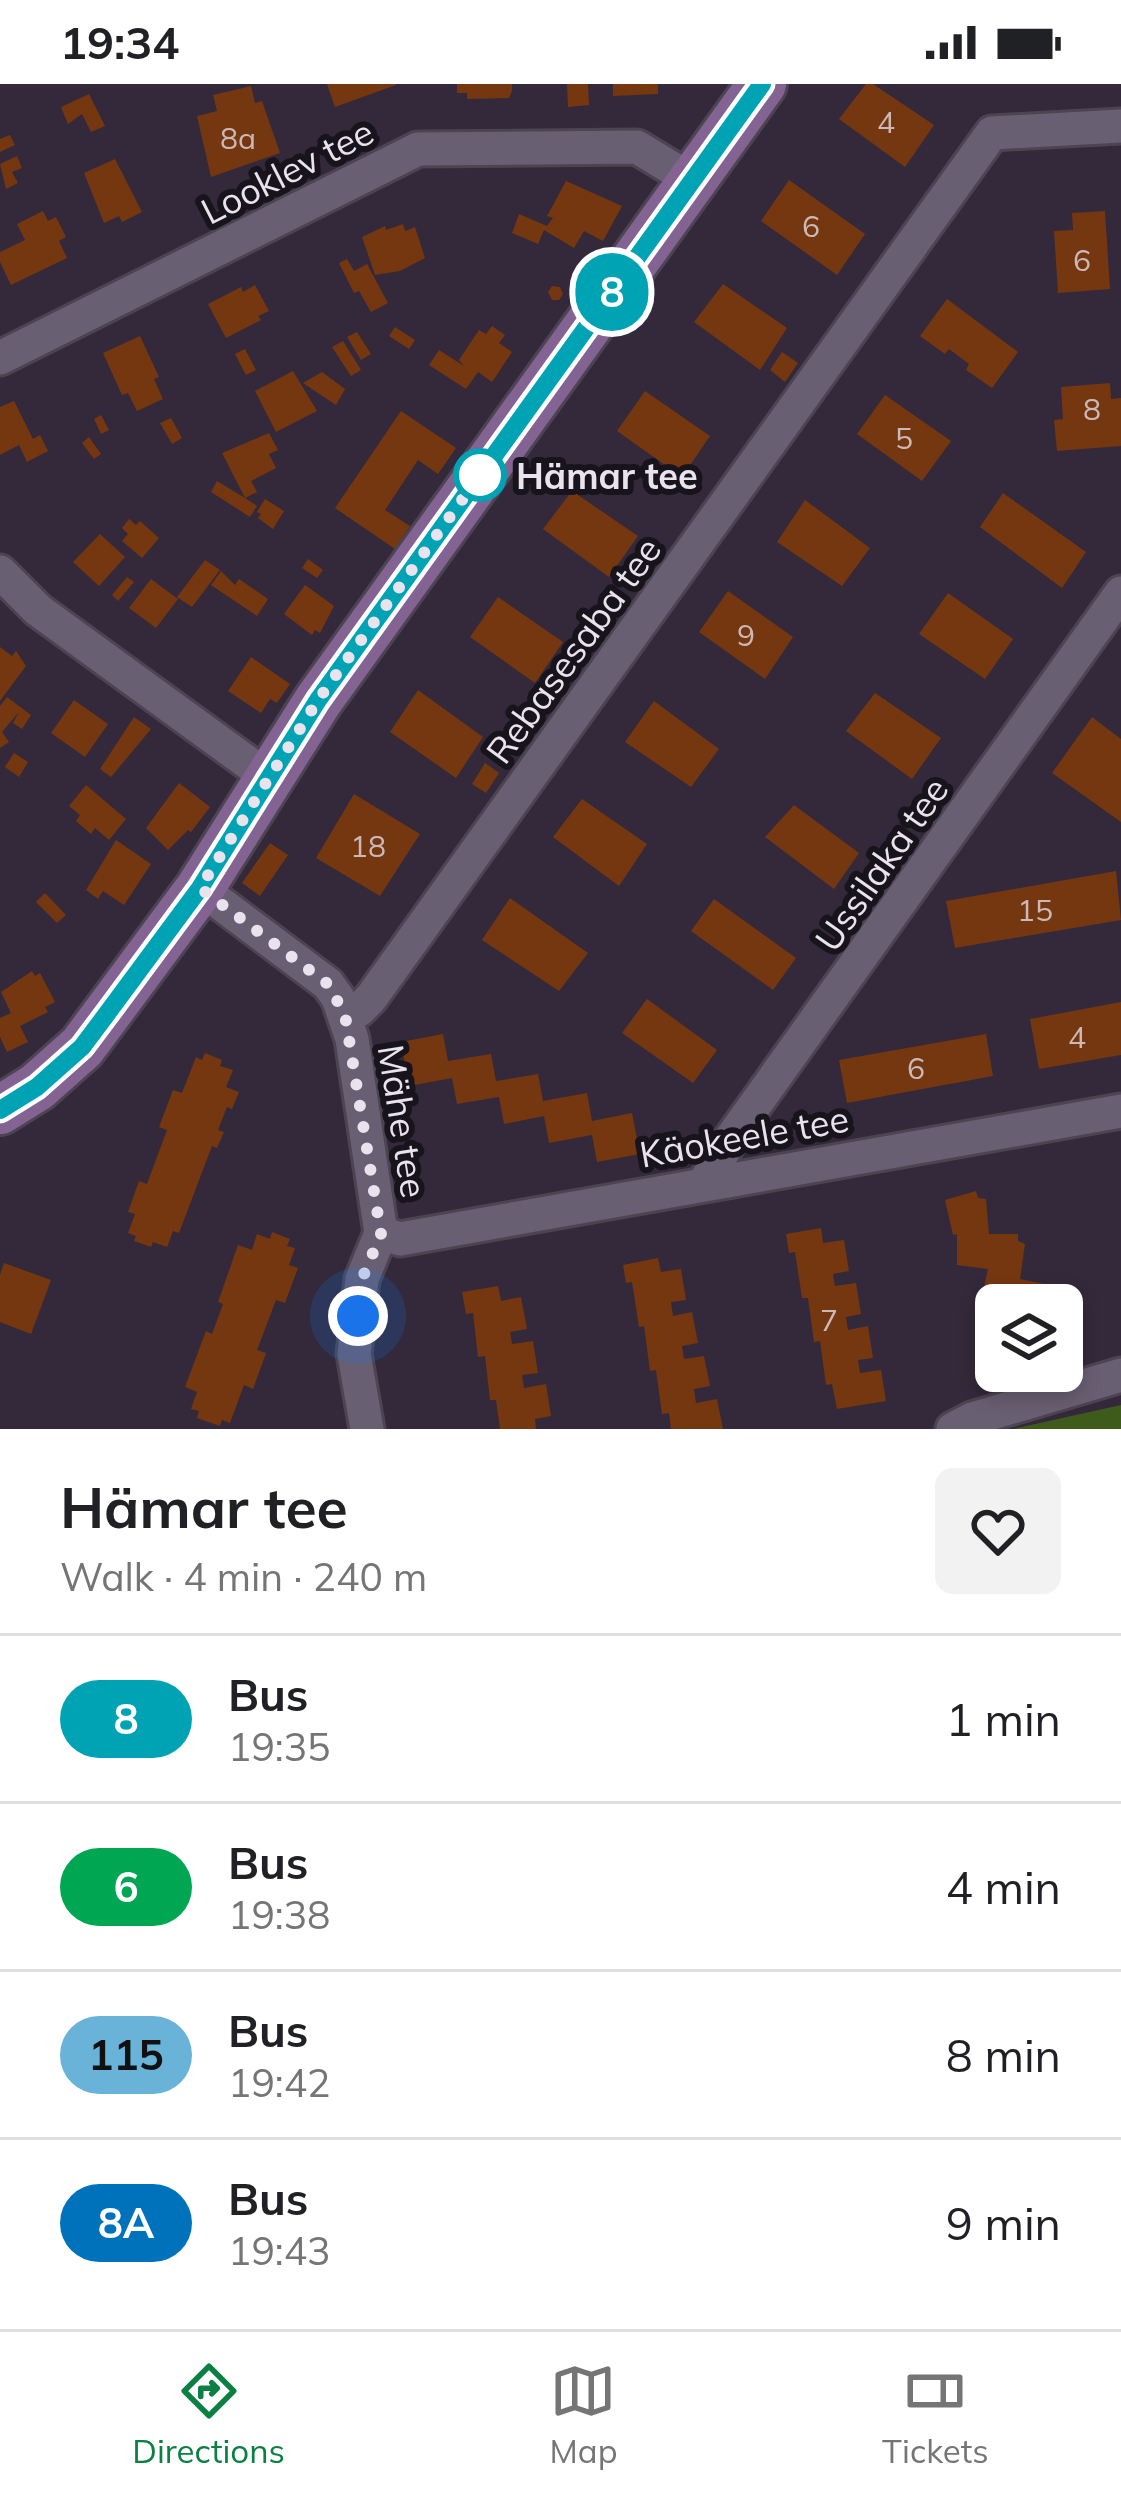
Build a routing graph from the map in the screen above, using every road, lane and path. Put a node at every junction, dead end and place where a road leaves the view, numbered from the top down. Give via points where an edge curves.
1 (762, 84) edge
2 (1121, 126) edge
3 (693, 181) junction
4 (0, 358) edge
5 (0, 572) edge
6 (1121, 592) edge
7 (269, 778) junction
8 (200, 888) junction
9 (345, 1015) junction
10 (0, 1110) edge
11 (1121, 1111) edge
12 (705, 1182) junction
13 (381, 1234) junction
14 (1121, 1375) edge
15 (367, 1429) edge
16 (953, 1429) edge

1 - 3 main road
2 - 9 street, Rebasesaba tee via 992,133 371,998
3 - 4 street, Looklev tee via 637,147 418,148
3 - 7 main road
5 - 7 street via 38,610
6 - 12 street, Ussilaka tee
7 - 8 main road
8 - 9 street, Mähe tee via 328,984
8 - 10 main road via 82,1047
9 - 13 street, Mähe tee
11 - 12 street, Käokeele tee
12 - 13 street, Käokeele tee via 400,1239
13 - 15 street, Mähe tee via 362,1279 355,1354
14 - 16 street

